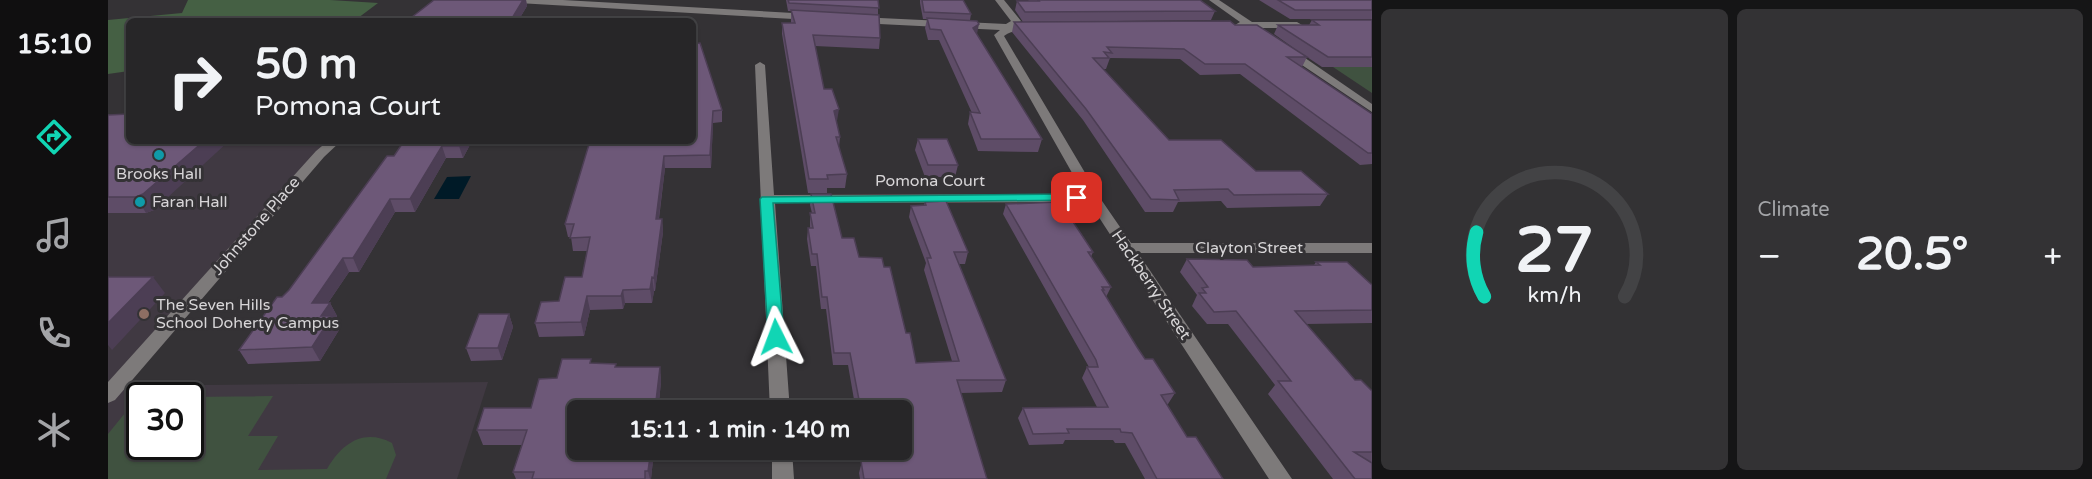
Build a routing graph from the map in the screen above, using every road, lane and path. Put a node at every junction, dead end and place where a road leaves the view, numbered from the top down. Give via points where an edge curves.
1 (518, 0) edge
2 (760, 0) edge
3 (999, 0) edge
4 (1213, 0) edge
5 (762, 14) junction
6 (819, 17) edge
7 (853, 19) edge
8 (1250, 25) junction
9 (1304, 25) edge
10 (1227, 26) edge
11 (1007, 27) junction
12 (1039, 27) edge
13 (1264, 35) edge
14 (1274, 41) edge
15 (760, 65) dead end
16 (1372, 109) edge
17 (332, 144) edge
18 (1093, 198) junction
19 (767, 199) junction
20 (1126, 248) junction
21 (1372, 248) edge
22 (108, 395) edge
23 (779, 400) edge
24 (782, 460) edge
25 (783, 479) edge
26 (1281, 479) edge

1 - 5 street
2 - 5 street
3 - 11 street, Hackberry Street via 1016,21
4 - 8 street
5 - 6 street
7 - 11 street
8 - 9 street
8 - 10 street
8 - 13 street
11 - 12 street
11 - 18 street, Hackberry Street via 999,35
14 - 16 street
15 - 19 street
17 - 22 street, Johnstone Place
18 - 19 street, Pomona Court
18 - 20 street, Hackberry Street
19 - 23 street
20 - 21 street, Clayton Street
20 - 26 street, Hackberry Street
24 - 25 street

